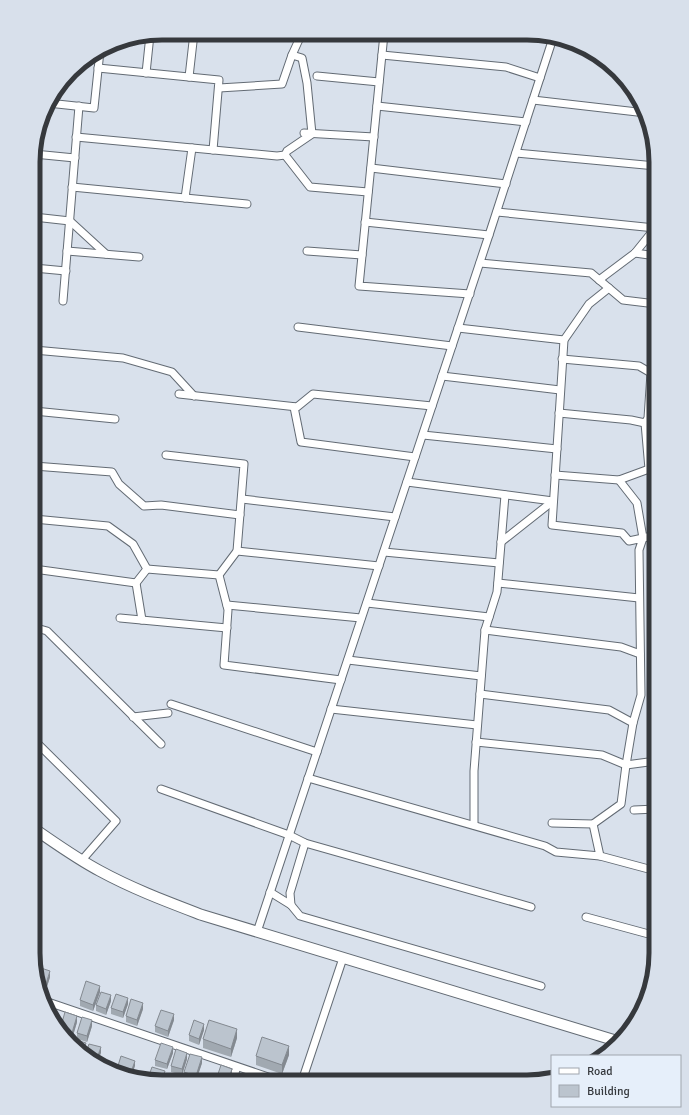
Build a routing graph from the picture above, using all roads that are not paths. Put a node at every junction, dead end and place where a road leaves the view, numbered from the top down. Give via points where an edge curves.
1 (193, 40) edge
2 (299, 40) edge
3 (383, 40) edge
4 (149, 41) edge
5 (552, 43) edge
6 (292, 55) junction
7 (382, 55) junction
8 (99, 57) edge
9 (98, 68) junction
10 (146, 73) junction
11 (316, 76) dead end
12 (189, 77) junction
13 (540, 78) junction
14 (379, 82) junction
15 (219, 88) junction
16 (533, 100) junction
17 (55, 103) edge
18 (79, 106) junction
19 (377, 106) junction
20 (639, 112) edge
21 (526, 122) junction
22 (304, 133) dead end
23 (312, 134) junction
24 (76, 137) junction
25 (374, 137) junction
26 (192, 148) junction
27 (213, 150) junction
28 (516, 153) junction
29 (40, 155) edge
30 (285, 155) junction
31 (75, 158) junction
32 (649, 165) edge
33 (371, 168) junction
34 (506, 184) junction
35 (72, 187) junction
36 (368, 192) junction
37 (185, 198) junction
38 (247, 204) dead end
39 (497, 212) junction
40 (40, 218) edge
41 (70, 221) junction
42 (365, 222) junction
43 (649, 227) edge
44 (489, 235) junction
45 (649, 236) edge
46 (67, 251) junction
47 (307, 251) dead end
48 (635, 253) junction
49 (106, 254) junction
50 (362, 255) junction
51 (649, 255) edge
52 (139, 257) dead end
53 (480, 263) junction
54 (40, 269) edge
55 (66, 271) junction
56 (599, 280) junction
57 (610, 288) junction
58 (470, 294) junction
59 (63, 301) dead end
60 (649, 303) edge
61 (298, 327) dead end
62 (458, 328) junction
63 (564, 340) junction
64 (452, 346) junction
65 (40, 351) edge
66 (562, 359) junction
67 (649, 372) edge
68 (442, 376) junction
69 (560, 390) junction
70 (179, 394) dead end
71 (194, 396) junction
72 (649, 403) edge
73 (432, 406) junction
74 (294, 407) junction
75 (40, 412) edge
76 (559, 413) junction
77 (115, 419) dead end
78 (645, 423) junction
79 (423, 435) junction
80 (649, 446) edge
81 (557, 449) junction
82 (166, 455) dead end
83 (415, 457) junction
84 (40, 466) edge
85 (649, 470) edge
86 (555, 475) junction
87 (619, 480) junction
88 (407, 482) junction
89 (505, 495) junction
90 (242, 499) junction
91 (554, 501) junction
92 (240, 515) junction
93 (395, 517) junction
94 (40, 520) edge
95 (649, 537) edge
96 (643, 538) junction
97 (501, 542) junction
98 (237, 550) junction
99 (384, 552) junction
100 (499, 563) junction
101 (379, 566) junction
102 (147, 569) junction
103 (40, 570) edge
104 (219, 575) junction
105 (136, 583) junction
106 (498, 583) junction
107 (639, 598) junction
108 (366, 603) junction
109 (227, 605) junction
110 (489, 617) junction
111 (120, 618) dead end
112 (362, 618) junction
113 (142, 620) junction
114 (227, 628) junction
115 (40, 629) edge
116 (484, 630) junction
117 (640, 654) junction
118 (348, 660) junction
119 (481, 676) junction
120 (341, 680) junction
121 (480, 694) junction
122 (171, 704) dead end
123 (331, 709) junction
124 (168, 713) dead end
125 (133, 717) junction
126 (633, 723) junction
127 (477, 725) junction
128 (476, 742) junction
129 (161, 744) dead end
130 (40, 746) edge
131 (317, 752) junction
132 (649, 762) edge
133 (626, 765) junction
134 (308, 778) junction
135 (162, 789) dead end
136 (649, 809) edge
137 (634, 810) dead end
138 (552, 823) dead end
139 (593, 824) junction
140 (474, 825) junction
141 (40, 833) edge
142 (289, 835) junction
143 (305, 843) junction
144 (600, 856) junction
145 (82, 860) junction
146 (649, 869) edge
147 (270, 892) junction
148 (291, 905) junction
149 (531, 907) dead end
150 (586, 917) dead end
151 (257, 932) junction
152 (649, 934) edge
153 (343, 958) junction
154 (541, 986) dead end
155 (50, 1003) edge
156 (612, 1040) edge
157 (237, 1067) junction
158 (234, 1075) edge
159 (262, 1075) edge
160 (304, 1075) edge

1 - 12 street
2 - 6 street
3 - 7 street
4 - 10 street
5 - 13 street
6 - 15 street via 282,84
6 - 23 street via 302,58
7 - 13 street via 506,67
7 - 14 street
8 - 9 street
9 - 10 street
9 - 18 street via 94,108
10 - 12 street
11 - 14 street
12 - 15 street via 219,80
13 - 16 street
14 - 19 street
15 - 27 street
16 - 20 street
16 - 21 street
17 - 18 street
18 - 24 street
19 - 21 street
19 - 25 street
21 - 28 street
22 - 23 street
23 - 25 street
23 - 30 street
24 - 26 street
24 - 31 street
25 - 33 street
26 - 27 street
26 - 37 street
27 - 30 street
28 - 32 street
28 - 34 street
29 - 31 street
30 - 36 street via 310,187
31 - 35 street
33 - 34 street
33 - 36 street
34 - 39 street
35 - 37 street
35 - 41 street
36 - 42 street
37 - 38 street
39 - 43 street
39 - 44 street
40 - 41 street
41 - 46 street
41 - 49 street
42 - 44 street
42 - 50 street
44 - 53 street
45 - 48 street
46 - 49 street
46 - 55 street
47 - 50 street
48 - 51 street
48 - 56 street
49 - 52 street
50 - 58 street via 359,286
53 - 56 street via 591,272
53 - 58 street
54 - 55 street
55 - 59 street
56 - 57 street
57 - 60 street via 624,300
57 - 63 street via 589,304
58 - 62 street
61 - 64 street
62 - 63 street
62 - 64 street
63 - 66 street
64 - 68 street
65 - 71 street via 123,358 172,372
66 - 67 street via 639,366
66 - 69 street
68 - 69 street
68 - 73 street
69 - 76 street
70 - 71 street
71 - 74 street
72 - 78 street
73 - 74 street via 313,394
73 - 79 street
74 - 83 street via 301,442
75 - 77 street
76 - 78 street
76 - 81 street
78 - 80 street
79 - 81 street
79 - 83 street
81 - 86 street
82 - 90 street via 244,464
83 - 88 street
84 - 92 street via 112,472 119,484 144,506 161,505
85 - 87 street
86 - 87 street
86 - 91 street
87 - 96 street via 637,503
88 - 89 street
88 - 93 street
89 - 91 street
89 - 97 street
90 - 92 street
90 - 93 street
91 - 96 street via 552,525 622,533 629,541
91 - 97 street
92 - 98 street
93 - 99 street
94 - 102 street via 108,526 133,544
95 - 96 street
96 - 107 street via 639,550
97 - 100 street
98 - 101 street
98 - 104 street
99 - 100 street
99 - 101 street
100 - 106 street
101 - 108 street
102 - 104 street
102 - 105 street
103 - 105 street
104 - 109 street
105 - 113 street
106 - 107 street
106 - 110 street
107 - 117 street
108 - 110 street
108 - 112 street
109 - 112 street
109 - 114 street
110 - 116 street
111 - 113 street
112 - 118 street
113 - 114 street
114 - 120 street via 224,665
115 - 125 street via 47,631
116 - 117 street via 621,647
116 - 119 street
117 - 126 street via 640,695
118 - 119 street
118 - 120 street
119 - 121 street
120 - 123 street
121 - 126 street via 609,710
121 - 127 street
122 - 131 street
123 - 127 street
123 - 131 street
124 - 125 street
125 - 129 street
126 - 133 street
127 - 128 street
128 - 133 street via 602,755
128 - 140 street
130 - 145 street via 116,821
131 - 134 street
132 - 133 street
133 - 139 street via 622,804
134 - 140 street
134 - 142 street
135 - 142 street
136 - 137 street
138 - 139 street
139 - 144 street
140 - 144 street via 545,846 556,852
141 - 145 street
142 - 143 street
142 - 147 street
143 - 148 street via 290,892
143 - 149 street
144 - 146 street
145 - 151 street via 147,894
147 - 148 street
147 - 151 street
148 - 154 street via 300,916
150 - 152 street
151 - 153 street
153 - 156 street
153 - 160 street
155 - 157 street
157 - 158 street
157 - 159 street

